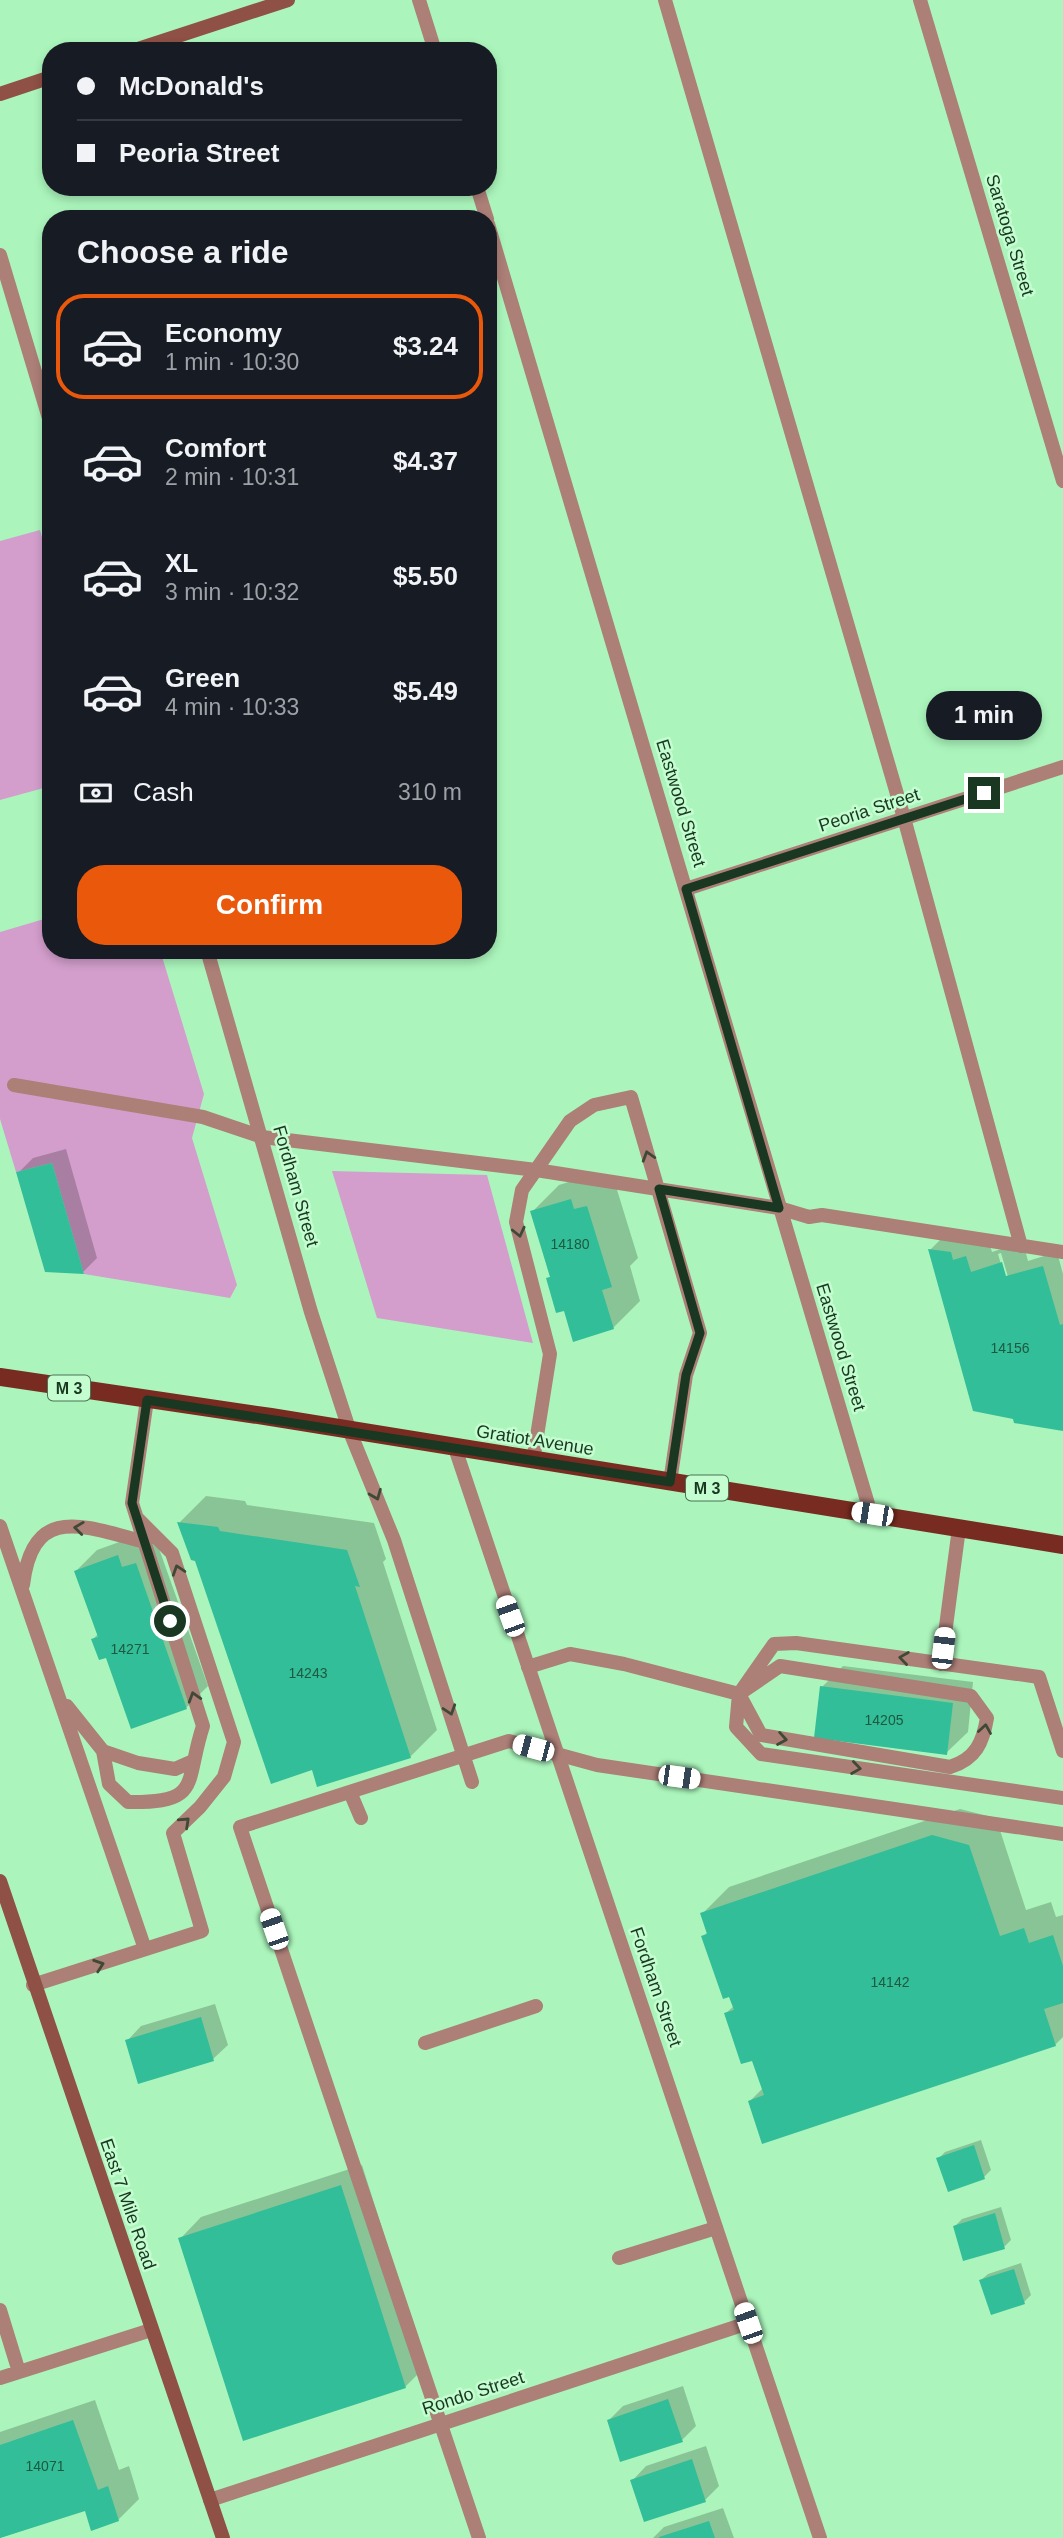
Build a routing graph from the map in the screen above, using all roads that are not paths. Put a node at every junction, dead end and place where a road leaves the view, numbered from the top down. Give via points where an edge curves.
1 (288, 0) edge
2 (419, 0) edge
3 (665, 0) edge
4 (920, 0) edge
5 (160, 42) edge
6 (432, 42) edge
7 (42, 80) edge
8 (0, 94) edge
9 (497, 254) edge
10 (0, 255) edge
11 (42, 395) edge
12 (1063, 481) edge
13 (1063, 767) edge
14 (904, 818) junction
15 (686, 889) junction
16 (210, 959) edge
17 (14, 1084) dead end
18 (262, 1137) junction
19 (536, 1170) junction
20 (659, 1189) junction
21 (779, 1208) junction
22 (1021, 1246) junction
23 (1063, 1252) edge
24 (0, 1377) edge
25 (147, 1400) junction
26 (350, 1432) junction
27 (455, 1448) junction
28 (533, 1461) junction
29 (670, 1482) junction
30 (872, 1514) junction
31 (138, 1519) junction
32 (0, 1526) edge
33 (959, 1528) junction
34 (146, 1542) junction
35 (1063, 1545) edge
36 (22, 1590) junction
37 (941, 1664) junction
38 (528, 1667) junction
39 (739, 1694) junction
40 (60, 1697) junction
41 (103, 1751) junction
42 (1063, 1751) edge
43 (557, 1754) junction
44 (465, 1755) junction
45 (191, 1762) junction
46 (472, 1782) dead end
47 (350, 1792) junction
48 (1063, 1798) edge
49 (361, 1818) dead end
50 (1063, 1834) edge
51 (0, 1881) edge
52 (145, 1949) junction
53 (33, 1985) junction
54 (536, 2006) dead end
55 (425, 2043) dead end
56 (716, 2228) junction
57 (619, 2258) dead end
58 (0, 2310) edge
59 (748, 2323) junction
60 (151, 2330) junction
61 (19, 2372) junction
62 (0, 2378) edge
63 (440, 2425) junction
64 (210, 2500) junction
65 (223, 2538) edge
66 (479, 2538) edge
67 (820, 2538) edge

1 - 5 street
2 - 6 street
3 - 14 street
4 - 12 street, Saratoga Street
7 - 8 street
9 - 15 street, Eastwood Street
10 - 11 street
13 - 14 street, Peoria Street
14 - 15 street, Peoria Street
14 - 22 street
15 - 21 street, Eastwood Street
16 - 18 street, Fordham Street
17 - 18 street via 203,1117
18 - 19 street
18 - 26 street, Fordham Street
19 - 20 street
20 -> 19 street via 631,1097 594,1105 570,1121
19 -> 28 street via 522,1190 516,1222 550,1354
20 - 21 street
20 - 29 street via 700,1333 686,1375
21 - 22 street via 809,1217 822,1215
21 - 30 street, Eastwood Street
22 - 23 street
24 - 25 main road, Gratiot Avenue / M 3
25 - 26 main road, Gratiot Avenue / M 3
25 - 31 street via 132,1503
26 - 27 main road, Gratiot Avenue / M 3
26 -> 44 street, Fordham Street via 394,1540
27 - 28 main road, Gratiot Avenue / M 3
27 - 38 street, Fordham Street
28 - 29 main road, Gratiot Avenue / M 3
29 - 30 main road, Gratiot Avenue / M 3
30 - 33 main road, Gratiot Avenue / M 3
31 - 34 street
52 -> 31 street via 202,1931 173,1833 224,1777 234,1742 172,1553
32 - 36 street
33 - 35 main road, Gratiot Avenue / M 3
33 - 37 street
34 -> 36 street via 59,1526 38,1537 26,1564
45 -> 34 street via 203,1726
36 - 40 street
37 -> 39 street via 796,1643 774,1644
37 - 42 street via 1039,1676
38 - 39 street via 570,1654
38 - 43 street, Fordham Street
39 -> 39 street via 761,1735 950,1767 965,1763 983,1743 987,1717 971,1696 780,1666
39 -> 48 street via 736,1727 761,1754
40 - 41 street
40 - 52 street
41 - 45 street via 175,1769
41 - 45 street via 109,1784 128,1802 169,1801 184,1792 192,1779
43 - 44 street via 509,1741
43 - 50 street via 597,1765
43 - 56 street, Fordham Street
44 - 46 street, Fordham Street
44 - 47 street
47 - 49 street
47 - 63 street via 240,1828
51 - 53 street, East 7 Mile Road
53 -> 52 street
53 - 60 street, East 7 Mile Road
54 - 55 street
56 - 57 street
56 - 59 street, Fordham Street
58 - 61 street
59 - 63 street, Rondo Street
59 - 67 street, Fordham Street
60 - 61 street
60 - 64 street, East 7 Mile Road
61 - 62 street
63 - 64 street, Rondo Street
63 - 66 street
64 - 65 street, East 7 Mile Road

